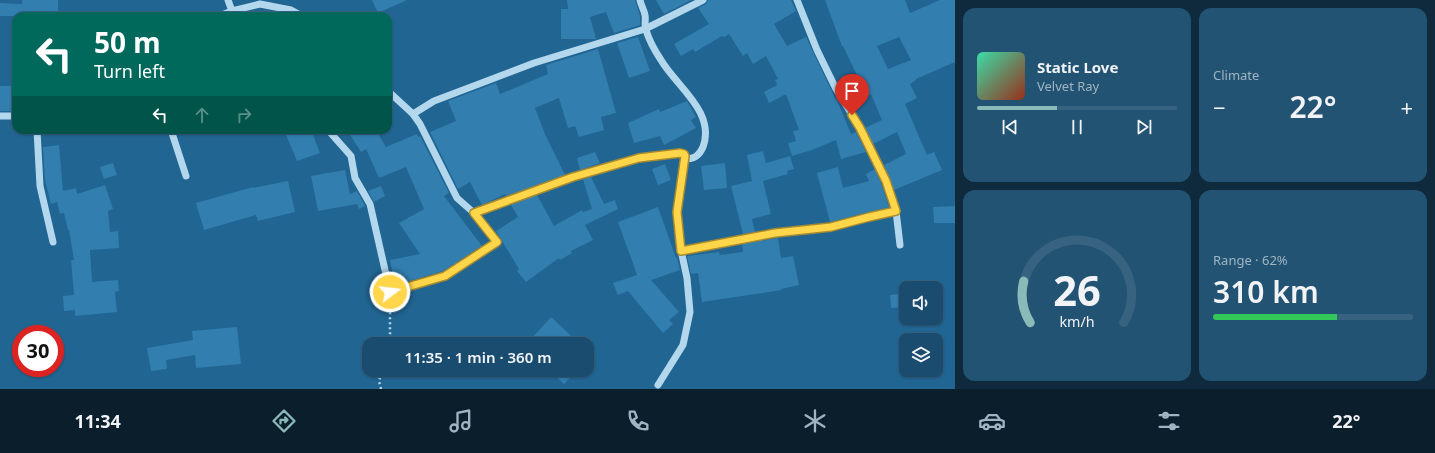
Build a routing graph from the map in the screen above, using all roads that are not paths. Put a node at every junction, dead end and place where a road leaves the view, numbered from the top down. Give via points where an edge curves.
1 (228, 0) edge
2 (640, 0) edge
3 (703, 0) edge
4 (797, 0) edge
5 (232, 10) junction
6 (228, 12) edge
7 (295, 12) edge
8 (645, 29) junction
9 (392, 95) edge
10 (413, 114) junction
11 (0, 116) edge
12 (12, 116) edge
13 (36, 134) edge
14 (172, 134) edge
15 (332, 134) edge
16 (685, 159) junction
17 (186, 176) dead end
18 (896, 211) junction
19 (474, 213) junction
20 (53, 242) dead end
21 (900, 245) dead end
22 (681, 251) junction
23 (658, 385) dead end

1 - 5 street
2 - 8 street via 645,15
3 - 8 street
4 - 18 street via 836,89 860,128 886,181
5 - 6 street
5 - 7 street via 260,4
8 - 10 street via 534,63 434,101
8 - 16 street via 661,61 704,119 706,136 703,148 698,156
9 - 10 street
10 - 19 street via 457,198
11 - 12 street
13 - 20 street via 40,186
14 - 17 street
15 - 19 street via 351,156 355,178 370,204 390,292 445,276 497,242
16 - 19 street via 684,154 680,153 639,158 573,177
16 - 22 street via 677,212
18 - 21 street
18 - 22 street via 831,227 775,233
22 - 23 street via 690,312 683,346

